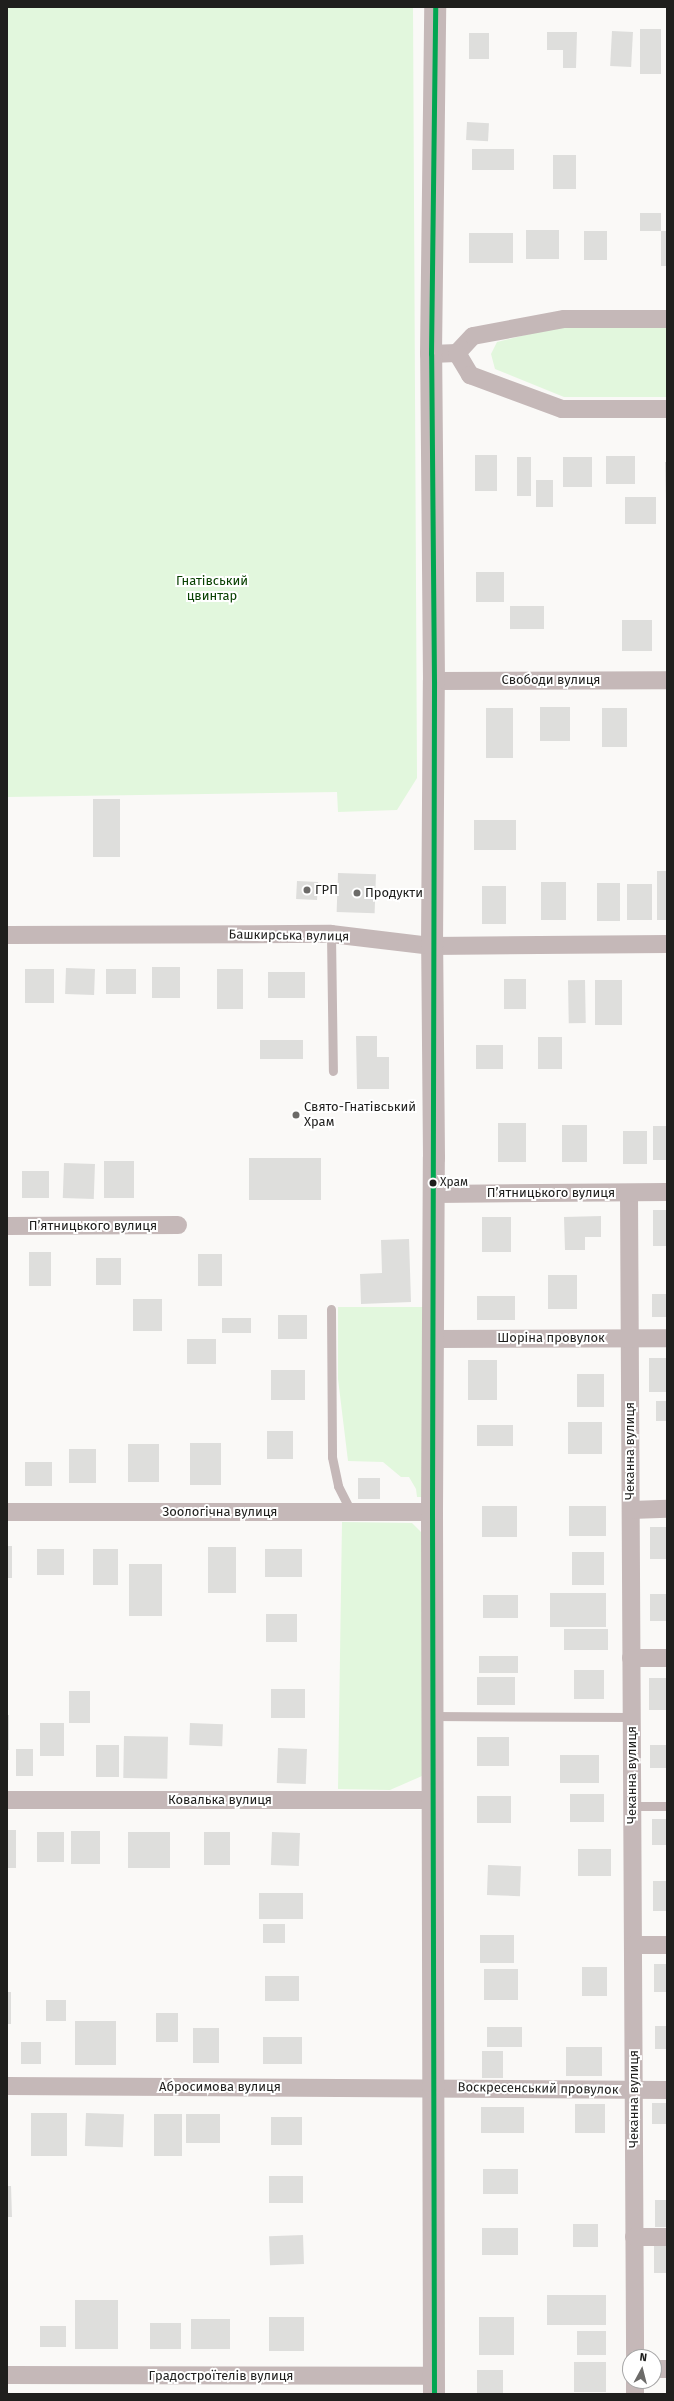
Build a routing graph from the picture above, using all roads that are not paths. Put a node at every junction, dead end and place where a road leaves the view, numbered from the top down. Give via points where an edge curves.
1 (434, 7) edge
2 (667, 319) edge
3 (457, 353) junction
4 (431, 354) junction
5 (667, 409) edge
6 (667, 680) edge
7 (434, 681) junction
8 (331, 934) junction
9 (7, 935) edge
10 (667, 944) edge
11 (432, 946) junction
12 (333, 1071) dead end
13 (667, 1192) edge
14 (629, 1193) junction
15 (434, 1194) junction
16 (7, 1226) edge
17 (178, 1226) dead end
18 (331, 1309) dead end
19 (630, 1338) junction
20 (667, 1338) edge
21 (434, 1339) junction
22 (667, 1509) edge
23 (631, 1510) junction
24 (7, 1512) edge
25 (351, 1512) junction
26 (432, 1512) junction
27 (632, 1658) junction
28 (667, 1658) edge
29 (433, 1716) junction
30 (632, 1716) junction
31 (7, 1800) edge
32 (433, 1800) junction
33 (632, 1806) junction
34 (667, 1806) edge
35 (633, 1945) junction
36 (667, 1945) edge
37 (7, 2086) edge
38 (434, 2089) junction
39 (634, 2090) junction
40 (667, 2090) edge
41 (634, 2237) junction
42 (667, 2237) edge
43 (635, 2349) edge
44 (7, 2375) edge
45 (434, 2385) edge

1 - 4 street
2 - 3 street via 564,319 473,336
3 - 4 street
3 - 5 street via 470,375 562,409
4 - 7 street
6 - 7 street, Свободи вулиця
7 - 11 street
8 - 9 street, Башкирська вулиця
8 - 11 street, Башкирська вулиця
8 - 12 lane
10 - 11 street, Башкирська вулиця
11 - 15 street
13 - 14 street, П’ятницького вулиця
14 - 15 street, П’ятницького вулиця
14 - 19 street, Чеканна вулиця
15 - 21 street
16 - 17 street, П’ятницького вулиця
18 - 25 lane via 332,1457 338,1486
19 - 20 street, Шоріна провулок
19 - 21 street, Шоріна провулок
19 - 23 street, Чеканна вулиця
21 - 26 street
22 - 23 street
23 - 27 street, Чеканна вулиця
24 - 25 street, Зоологічна вулиця
25 - 26 street, Зоологічна вулиця
26 - 29 street
27 - 28 street
27 - 30 street, Чеканна вулиця
29 - 30 lane
29 - 32 street
30 - 33 street, Чеканна вулиця
31 - 32 street, Ковалька вулиця
32 - 38 street
33 - 34 lane
33 - 35 street, Чеканна вулиця
35 - 36 street
35 - 39 street, Чеканна вулиця
37 - 38 street, Абросимова вулиця
38 - 39 street, Воскресенський провулок
38 - 45 street
39 - 40 street, Воскресенський провулок
39 - 41 street, Чеканна вулиця
41 - 42 street
41 - 43 street, Чеканна вулиця
44 - 45 street, Градостроїтелiв вулиця

